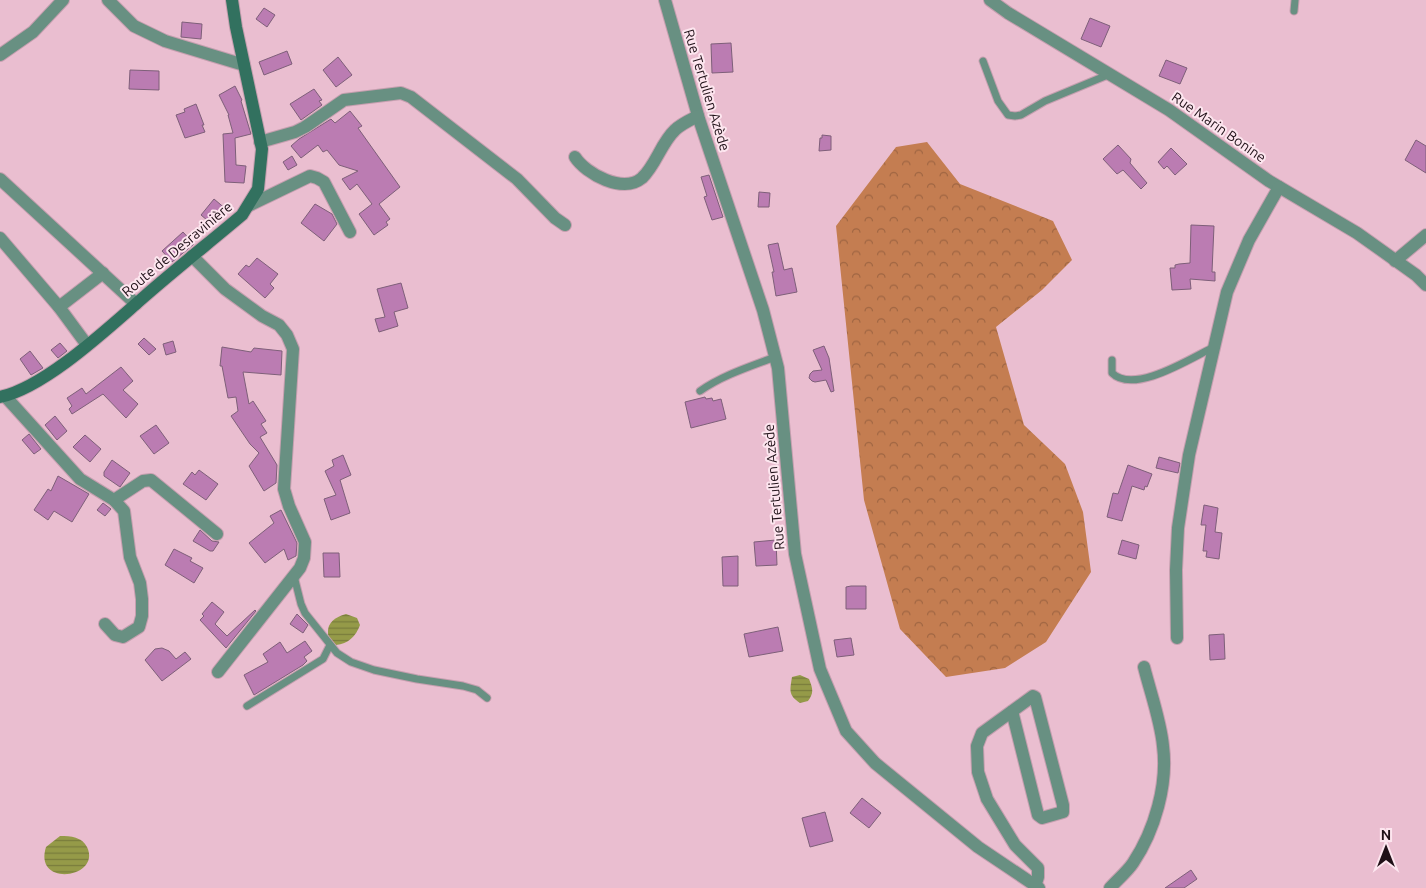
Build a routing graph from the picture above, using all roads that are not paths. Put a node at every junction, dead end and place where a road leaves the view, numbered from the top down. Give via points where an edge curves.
1 (63, 0) edge
2 (108, 0) edge
3 (232, 0) edge
4 (664, 0) edge
5 (990, 0) edge
6 (1295, 0) edge
7 (1294, 11) dead end
8 (0, 55) edge
9 (983, 62) dead end
10 (244, 65) junction
11 (1111, 74) junction
12 (698, 116) junction
13 (260, 142) junction
14 (575, 157) dead end
15 (0, 179) edge
16 (1279, 186) junction
17 (248, 206) junction
18 (564, 225) dead end
19 (350, 232) dead end
20 (1426, 235) edge
21 (0, 238) edge
22 (192, 256) junction
23 (1395, 261) junction
24 (103, 274) junction
25 (1426, 285) edge
26 (136, 304) junction
27 (59, 307) junction
28 (87, 345) junction
29 (1214, 347) junction
30 (776, 357) junction
31 (1112, 360) dead end
32 (700, 391) dead end
33 (3, 397) edge
34 (114, 500) junction
35 (217, 534) dead end
36 (294, 575) junction
37 (105, 624) dead end
38 (1177, 638) dead end
39 (330, 645) junction
40 (1144, 667) dead end
41 (218, 672) dead end
42 (488, 698) dead end
43 (247, 706) dead end
44 (1012, 712) junction
45 (1037, 887) edge
46 (1110, 888) edge

1 - 8 street via 33,32
2 - 10 street via 134,26 165,42
3 - 10 street, Route de Desravinière
4 - 12 street, Rue Tertulien Azède
5 - 11 street, Rue Marin Bonine
6 - 7 lane
9 - 11 lane via 998,101 1008,115 1015,116 1045,100
10 - 13 street, Route de Desravinière
11 - 16 street, Rue Marin Bonine
12 - 14 street via 674,130 647,172 636,182 608,182 586,170
12 - 30 street, Rue Tertulien Azède
13 - 17 street, Route de Desravinière via 258,189
13 - 18 street via 295,132 344,100 401,93 412,98 517,179
15 - 24 street
16 - 23 street, Rue Marin Bonine
16 - 29 street via 1249,240 1227,292
17 - 19 street via 310,176 324,182
17 - 22 street, Route de Desravinière via 242,215
20 - 23 street
21 - 27 street
22 - 26 street, Route de Desravinière
22 - 36 street via 224,289 279,325 294,350 284,489 305,542 304,558
23 - 25 street, Rue Marin Bonine
24 - 26 street
24 - 27 street
26 - 28 street, Route de Desravinière
27 - 28 street
28 - 33 street, Route de Desravinière via 41,379
29 - 31 lane via 1150,378 1117,378 1112,373
29 - 38 street via 1189,455 1178,528
30 - 32 lane via 716,380
30 - 45 street, Rue Tertulien Azède via 795,554 820,669 846,730 875,763 978,847
33 - 34 street via 80,479
34 - 35 street via 143,481 151,480
34 - 37 street via 124,511 130,557 140,583 142,616 139,627 123,637
36 - 39 lane via 300,604
36 - 41 street
39 - 42 lane via 351,662 374,670 463,686
39 - 43 lane via 323,659
40 - 46 street via 1163,744 1165,774 1158,809 1149,832 1133,863
44 - 44 street via 1038,815 1042,818 1063,812 1035,698 1030,696
44 - 45 street via 982,733 977,746 978,772 986,799 1015,845 1038,868

